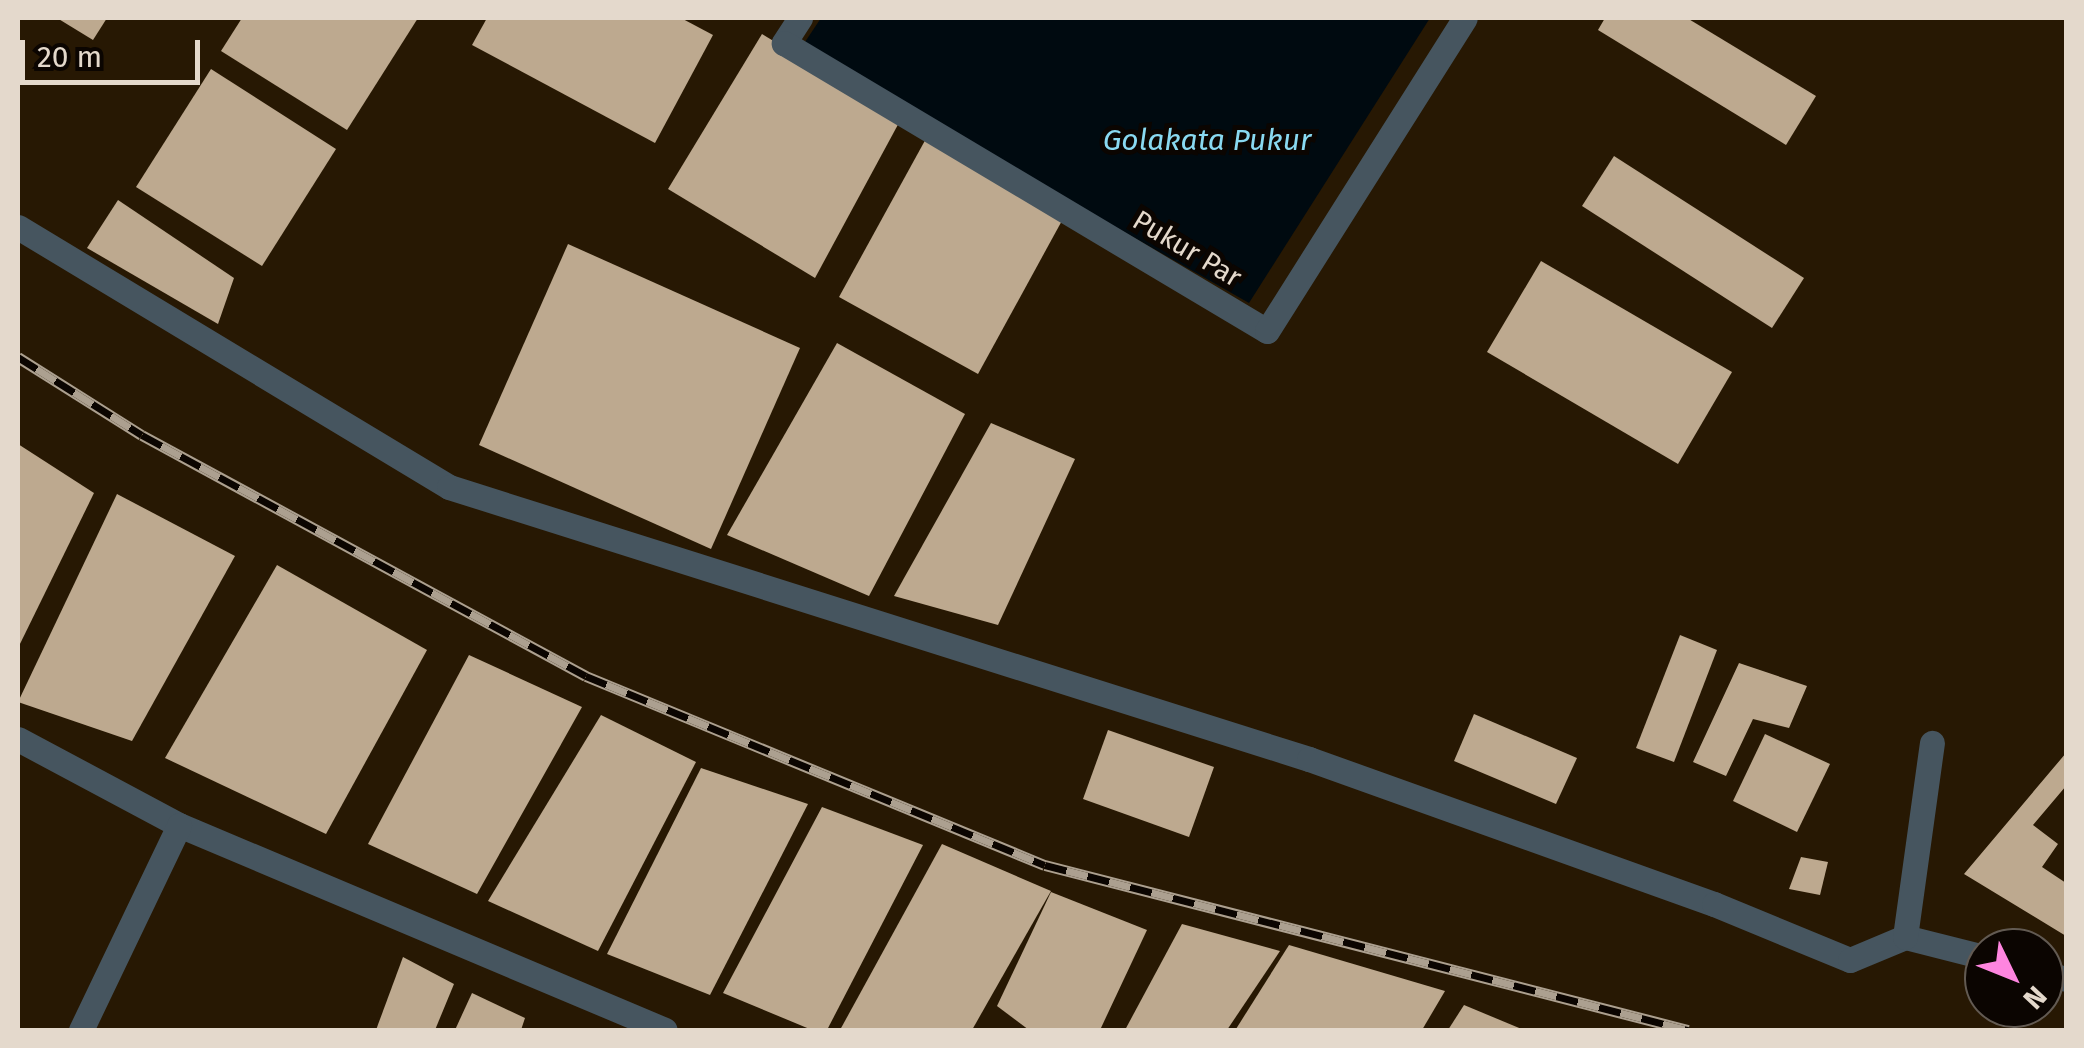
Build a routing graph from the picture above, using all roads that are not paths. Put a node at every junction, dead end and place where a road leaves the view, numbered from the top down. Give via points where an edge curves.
1 (800, 18) edge
2 (1465, 18) edge
3 (18, 226) edge
4 (18, 739) edge
5 (1932, 743) dead end
6 (179, 824) junction
7 (1906, 937) junction
8 (1964, 952) edge
9 (81, 1030) edge
10 (665, 1030) edge

1 - 2 street, Pukur Par via 784,42 1267,331
3 - 7 street via 449,487 1309,760 1714,904 1850,960
4 - 6 street
5 - 7 street
6 - 9 street
6 - 10 street
7 - 8 street

